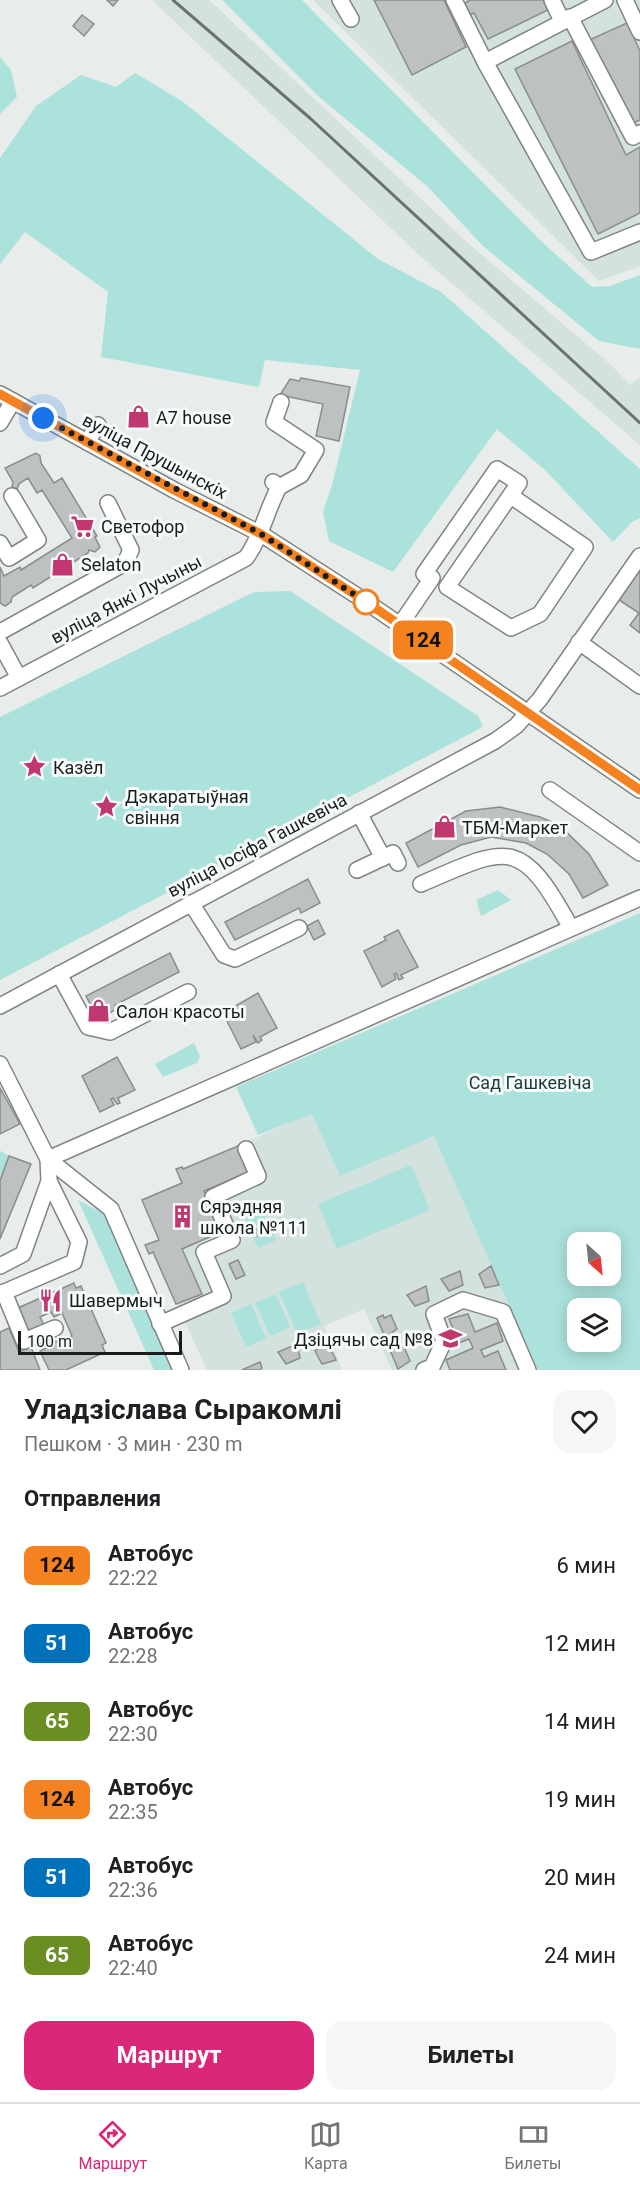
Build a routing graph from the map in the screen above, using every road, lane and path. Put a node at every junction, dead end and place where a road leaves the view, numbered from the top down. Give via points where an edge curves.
1 (340, 0) edge
2 (454, 0) edge
3 (552, 0) edge
4 (605, 0) edge
5 (625, 0) edge
6 (351, 19) dead end
7 (566, 19) junction
8 (640, 32) edge
9 (485, 62) junction
10 (640, 134) edge
11 (640, 232) edge
12 (7, 397) edge
13 (281, 402) dead end
14 (0, 423) edge
15 (98, 424) dead end
16 (87, 442) junction
17 (12, 496) dead end
18 (510, 496) junction
19 (108, 503) dead end
20 (261, 534) junction
21 (0, 543) edge
22 (640, 555) edge
23 (432, 578) junction
24 (447, 587) junction
25 (400, 625) junction
26 (0, 632) edge
27 (579, 642) junction
28 (0, 643) edge
29 (19, 678) junction
30 (640, 686) edge
31 (0, 688) edge
32 (528, 713) junction
33 (550, 790) dead end
34 (640, 790) edge
35 (358, 813) junction
36 (640, 853) edge
37 (383, 858) junction
38 (398, 864) dead end
39 (357, 870) dead end
40 (420, 884) dead end
41 (640, 898) edge
42 (190, 903) junction
43 (299, 928) dead end
44 (571, 928) junction
45 (59, 974) junction
46 (189, 992) dead end
47 (0, 1006) edge
48 (0, 1064) edge
49 (246, 1149) dead end
50 (48, 1159) junction
51 (50, 1181) junction
52 (0, 1266) edge
53 (2, 1293) edge
54 (160, 1324) junction
55 (55, 1328) dead end
56 (181, 1370) edge
57 (424, 1370) edge
58 (528, 1370) edge

1 - 6 street
2 - 9 street
3 - 7 street
4 - 7 street
5 - 8 street
7 - 9 street
7 - 10 street via 633,137
9 - 11 street via 591,252
12 - 14 street
12 - 16 street, вуліца Прушынскіх
13 - 20 street, вуліца Янкі Лучыны via 274,422 316,450 301,475 276,484
15 - 16 street
16 - 20 street, вуліца Прушынскіх
17 - 21 street via 38,540 9,558
18 - 23 street via 519,483 497,469 424,574
18 - 24 street
18 - 24 street via 585,547 540,614 511,628
19 - 26 street via 131,550 125,563
20 - 25 street, вуліца Прушынскіх
20 - 29 street, вуліца Янкі Лучыны via 246,558
22 - 27 street, вуліца Іосіфа Гашкевіча
23 - 24 street
23 - 25 street
25 - 32 street, вуліца Прушынскіх
27 - 30 street
27 - 32 street, вуліца Іосіфа Гашкевіча
28 - 29 street
29 - 31 street, вуліца Янкі Лучыны
32 - 34 street, вуліца Прушынскіх
32 - 35 street, вуліца Іосіфа Гашкевіча via 495,741
33 - 36 street
35 - 37 street
35 - 42 street, вуліца Іосіфа Гашкевіча
37 - 38 street via 393,853
37 - 39 street
40 - 44 street via 479,858 508,855 535,871
41 - 44 street
42 - 43 street via 224,956 235,959
42 - 45 street, вуліца Іосіфа Гашкевіча
44 - 50 street
45 - 46 street via 88,1027 110,1032
45 - 47 street, вуліца Іосіфа Гашкевіча
48 - 50 street
49 - 54 street via 258,1176 213,1197 232,1240 204,1252 223,1296
50 - 51 street
50 - 54 street via 111,1209
51 - 52 street via 23,1254
51 - 53 street via 79,1242 74,1262
53 - 55 street via 24,1341
54 - 56 street
57 - 58 street via 432,1367 444,1341 434,1314 463,1300 503,1312

